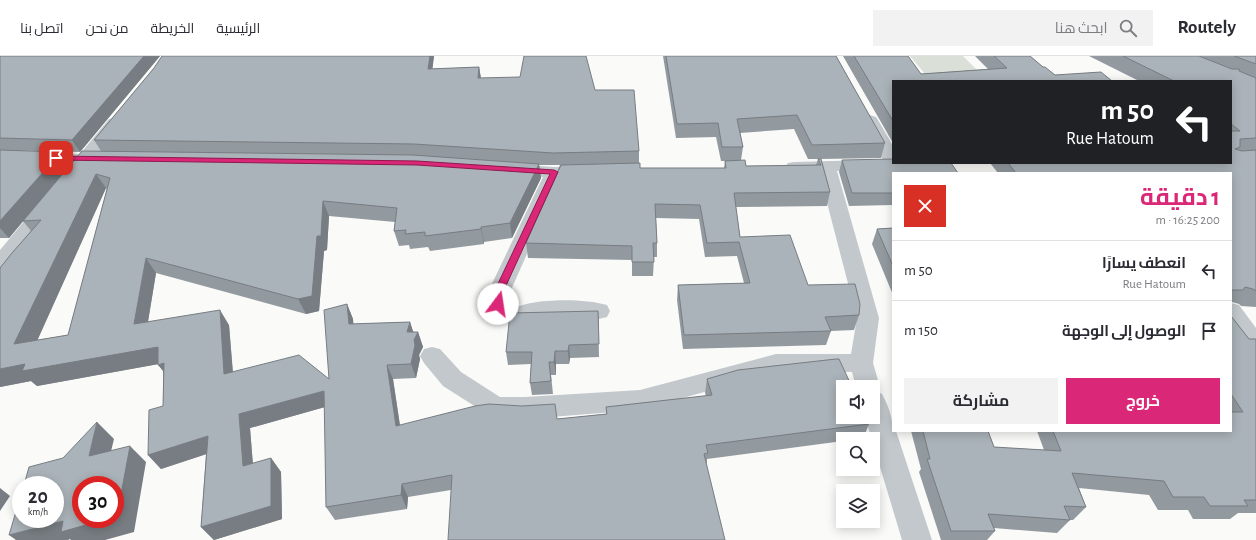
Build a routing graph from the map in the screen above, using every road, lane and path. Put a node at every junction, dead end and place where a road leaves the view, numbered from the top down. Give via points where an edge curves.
1 (863, 108) edge
2 (125, 112) edge
3 (892, 154) edge
4 (0, 156) edge
5 (85, 160) junction
6 (124, 160) edge
7 (892, 163) edge
8 (827, 166) junction
9 (780, 167) edge
10 (497, 168) edge
11 (601, 171) edge
12 (554, 172) junction
13 (0, 264) edge
14 (599, 311) edge
15 (1232, 312) edge
16 (1256, 344) edge
17 (432, 356) dead end
18 (861, 363) junction
19 (866, 380) edge
20 (880, 423) edge
21 (917, 540) edge

1 - 3 street
2 - 5 street
4 - 5 street
5 - 6 street
5 - 13 street
7 - 8 street
8 - 9 street
8 - 18 street via 868,318
10 - 12 street
11 - 12 street
12 - 14 street via 500,290 498,304 502,312 512,316 531,311
15 - 16 street
17 - 18 street via 452,379 496,407 525,408 640,400 776,363
18 - 19 street
20 - 21 street

